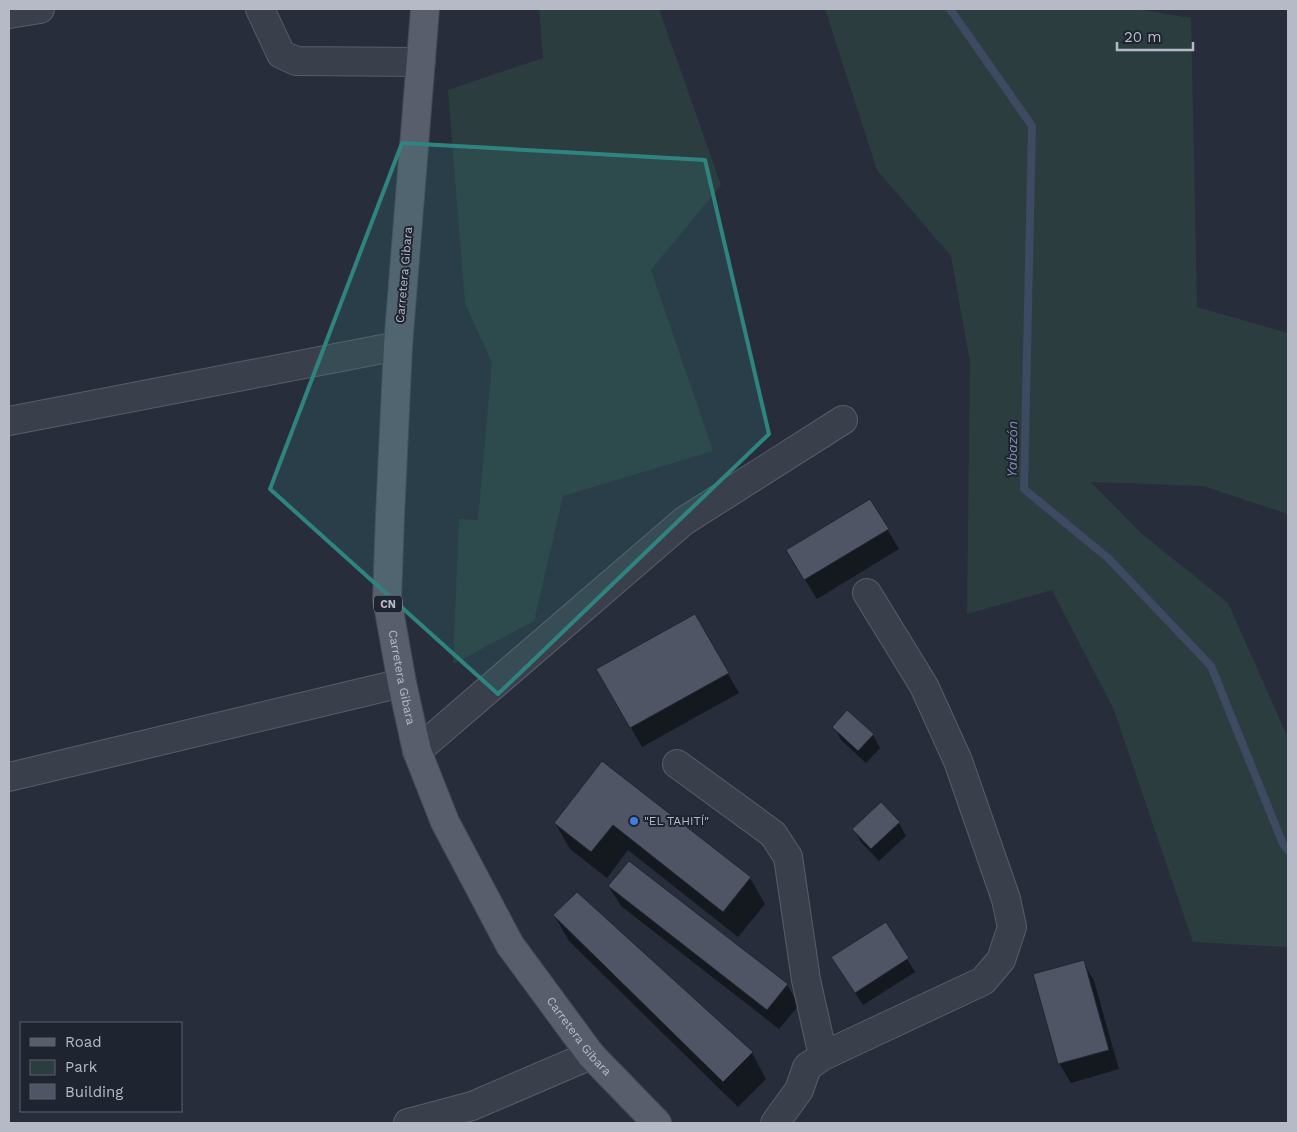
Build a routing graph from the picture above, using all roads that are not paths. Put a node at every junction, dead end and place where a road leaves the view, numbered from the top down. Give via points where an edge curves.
1 (40, 9) edge
2 (260, 9) edge
3 (425, 9) edge
4 (9, 14) edge
5 (421, 62) junction
6 (398, 346) junction
7 (843, 420) dead end
8 (9, 421) edge
9 (867, 593) dead end
10 (402, 683) junction
11 (417, 751) junction
12 (677, 764) dead end
13 (9, 777) edge
14 (591, 1056) junction
15 (823, 1056) junction
16 (408, 1123) edge
17 (657, 1123) edge
18 (775, 1123) edge

1 - 4 street
2 - 5 street via 281,54 296,61
3 - 5 main road, Carretera Gibara / CN
5 - 6 main road, Carretera Gibara / CN
6 - 8 street
6 - 10 main road, Carretera Gibara / CN via 387,599
7 - 11 street via 684,521
9 - 15 street via 924,686 958,761 1006,899 1012,927 1001,960 983,981
10 - 11 main road, Carretera Gibara / CN
10 - 13 street
11 - 14 main road, Carretera Gibara / CN via 445,822 510,945
12 - 15 street via 773,834 788,856 806,980
14 - 16 street via 472,1106
14 - 17 main road, Carretera Gibara / CN
15 - 18 street via 807,1067 799,1090

